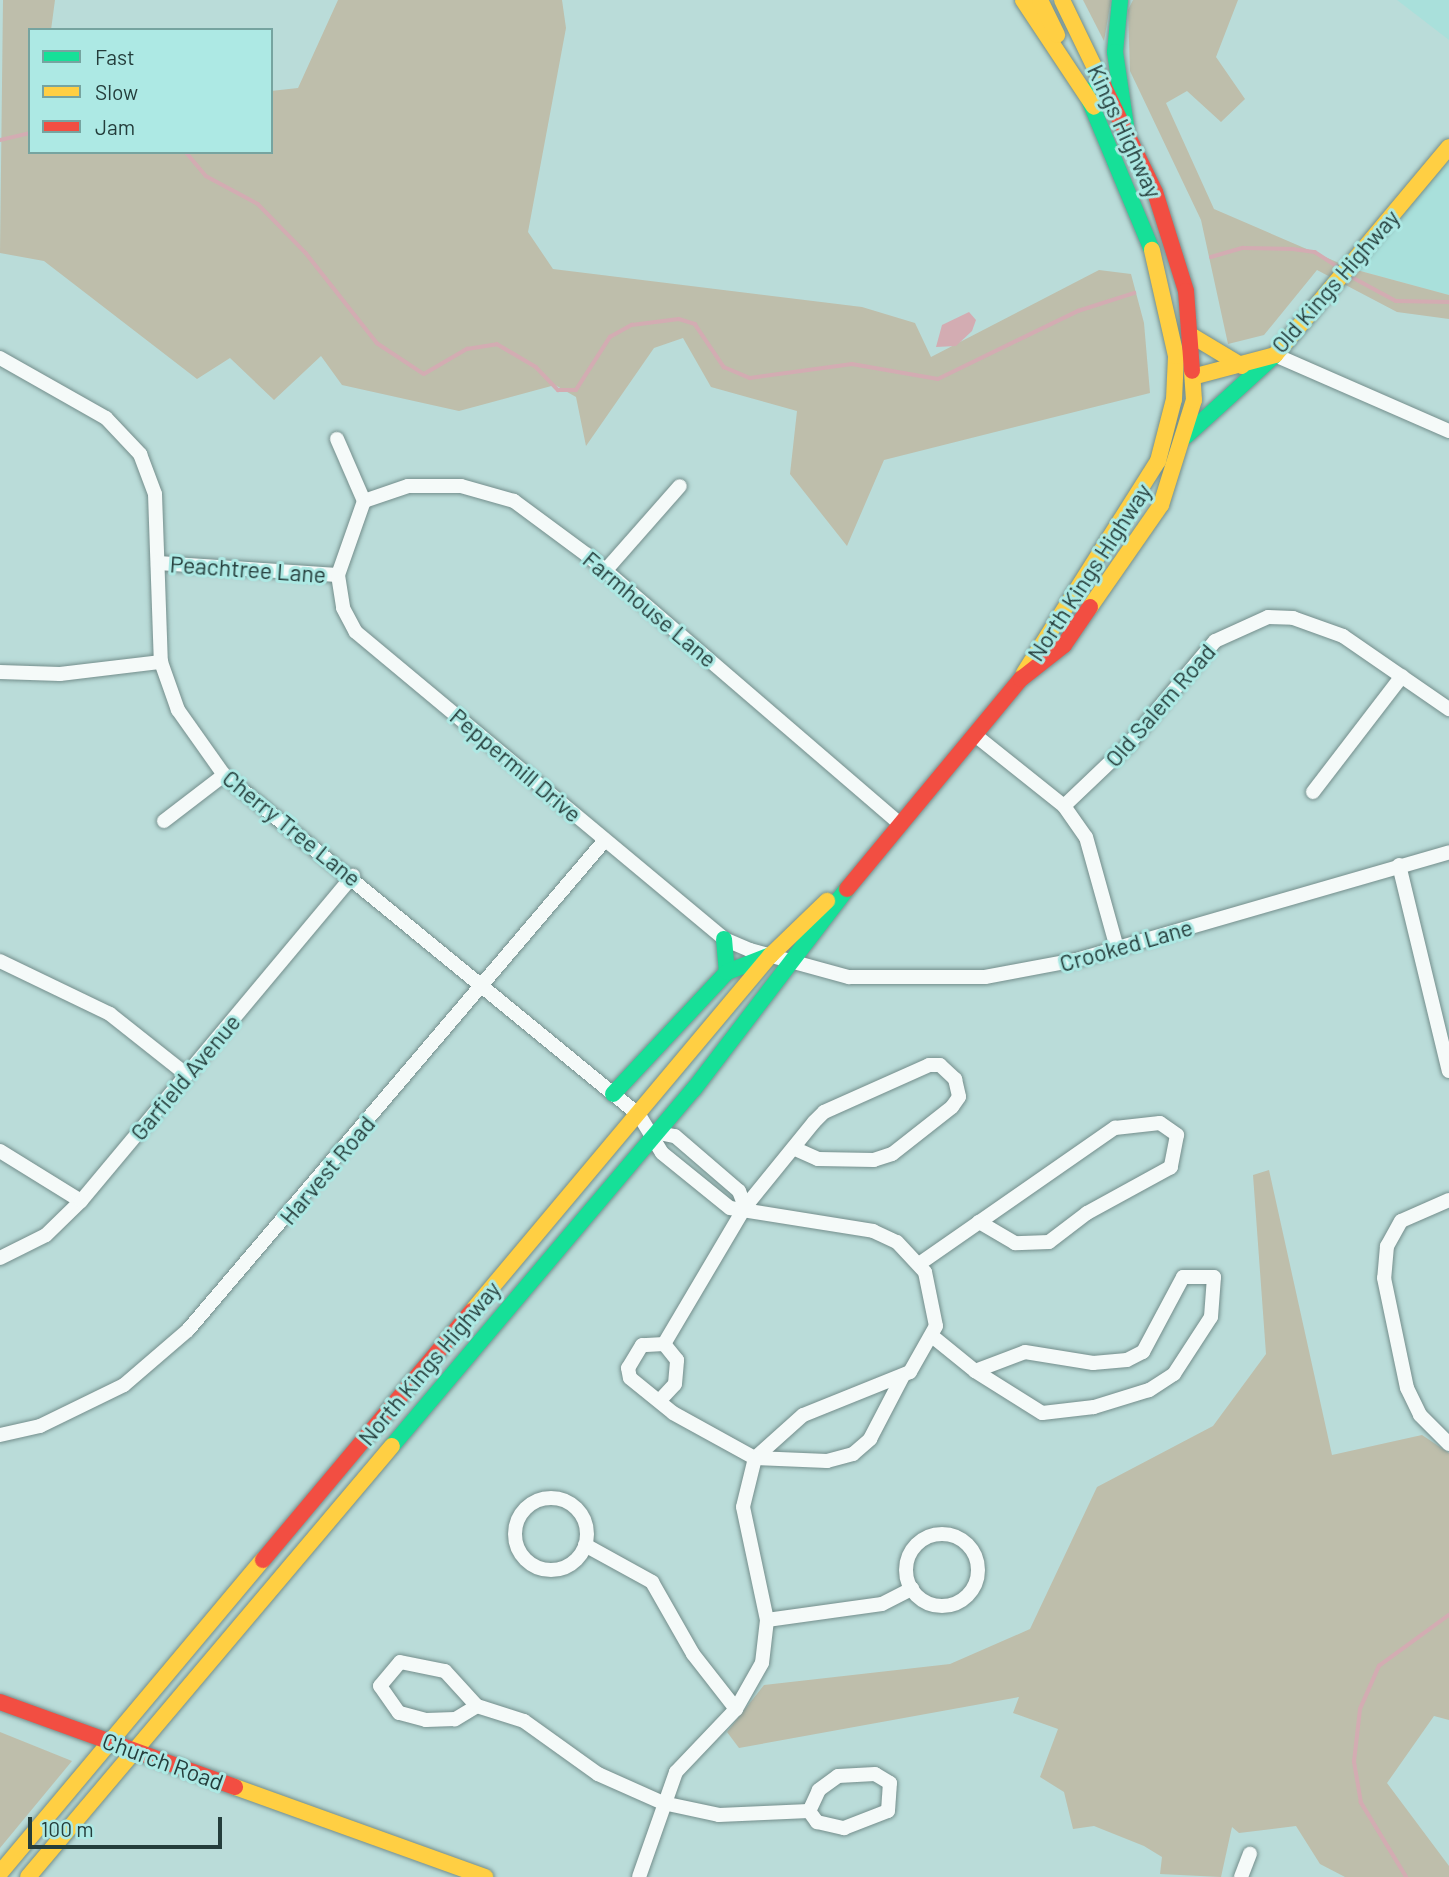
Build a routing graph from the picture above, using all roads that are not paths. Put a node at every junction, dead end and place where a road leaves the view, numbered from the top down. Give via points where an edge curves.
1 (1023, 0) edge
2 (1040, 0) edge
3 (1062, 0) edge
4 (1120, 0) edge
5 (1094, 107) junction
6 (1128, 132) junction
7 (1449, 147) edge
8 (1180, 266) joint
9 (1194, 337) junction
10 (1276, 355) junction
11 (0, 358) edge
12 (1242, 366) junction
13 (1196, 376) junction
14 (1449, 432) edge
15 (1186, 436) junction
16 (337, 439) dead end
17 (680, 486) dead end
18 (364, 501) junction
19 (158, 563) junction
20 (606, 571) junction
21 (338, 575) junction
22 (161, 662) junction
23 (0, 672) edge
24 (1402, 676) junction
25 (1021, 679) junction
26 (1449, 709) edge
27 (975, 735) junction
28 (224, 775) junction
29 (1312, 792) dead end
30 (1064, 806) junction
31 (164, 821) dead end
32 (900, 824) junction
33 (606, 840) junction
34 (1449, 852) edge
35 (867, 863) junction
36 (1399, 865) junction
37 (352, 876) junction
38 (724, 939) junction
39 (1117, 948) junction
40 (771, 955) junction
41 (0, 961) edge
42 (795, 964) junction
43 (727, 972) junction
44 (481, 986) junction
45 (1449, 1071) edge
46 (187, 1075) junction
47 (613, 1094) junction
48 (639, 1115) junction
49 (654, 1132) junction
50 (793, 1148) junction
51 (0, 1151) edge
52 (1449, 1200) edge
53 (81, 1201) junction
54 (745, 1206) junction
55 (979, 1222) junction
56 (0, 1258) edge
57 (919, 1264) junction
58 (932, 1336) junction
59 (664, 1344) junction
60 (975, 1371) junction
61 (903, 1376) junction
62 (662, 1398) junction
63 (0, 1435) edge
64 (1449, 1444) edge
65 (755, 1458) junction
66 (585, 1545) junction
67 (912, 1589) junction
68 (767, 1620) junction
69 (0, 1702) edge
70 (477, 1706) junction
71 (736, 1709) junction
72 (110, 1741) junction
73 (135, 1749) junction
74 (663, 1803) junction
75 (809, 1811) junction
76 (1250, 1854) dead end
77 (0, 1873) edge
78 (28, 1877) edge
79 (485, 1877) edge
80 (639, 1877) edge
81 (1241, 1877) edge

1 - 5 main road
2 - 5 main road
3 - 6 main road, Kings Highway
4 - 6 main road via 1115,52
5 - 25 main road, North Kings Highway via 1157,260 1176,356 1165,441 1140,496 1046,631
6 - 8 main road, Kings Highway
7 - 10 main road, Old Kings Highway
8 - 9 main road, North Kings Highway
9 - 12 main road via 1216,356
9 - 13 main road, North Kings Highway
10 - 12 main road, Old Kings Highway
10 - 14 street
10 - 15 main road
11 - 19 street, Cherry Tree Lane via 106,418 140,454 155,494
12 - 13 main road, Old Kings Highway
13 - 15 main road, North Kings Highway
15 - 25 main road, North Kings Highway via 1161,505 1126,563 1064,645
16 - 18 street
17 - 20 street
18 - 20 street, Farmhouse Lane via 408,486 461,486 514,501
18 - 21 street, Peppermill Drive
19 - 21 street, Peachtree Lane
19 - 22 street, Cherry Tree Lane
20 - 32 street, Farmhouse Lane
21 - 33 street, Peppermill Drive via 343,608 356,632
22 - 23 street via 60,674
22 - 28 street, Cherry Tree Lane via 177,710
24 - 26 street, Old Salem Road
24 - 29 street
24 - 30 street, Old Salem Road via 1343,636 1293,618 1241,625 1215,641 1127,746
25 - 27 main road, North Kings Highway
27 - 30 street
27 - 32 main road, North Kings Highway
28 - 31 street
28 - 37 street, Cherry Tree Lane
30 - 39 street via 1086,836
32 - 35 main road, North Kings Highway
33 - 38 street, Peppermill Drive
33 - 44 street, Harvest Road
34 - 36 street, Crooked Lane
35 - 40 main road, North Kings Highway
35 - 42 main road, North Kings Highway
36 - 39 street, Crooked Lane
36 - 45 street
37 - 44 street, Cherry Tree Lane
37 - 46 street, Garfield Avenue
38 - 40 street, Peppermill Drive
38 - 43 main road
39 - 42 street, Crooked Lane via 985,978 849,978
40 - 42 street, Peppermill Drive
40 - 43 main road
40 - 48 main road, North Kings Highway
41 - 46 street via 110,1014
42 - 49 main road, North Kings Highway
43 - 47 main road
44 - 47 street, Cherry Tree Lane
44 - 63 street, Harvest Road via 188,1330 124,1385 40,1426
46 - 53 street, Garfield Avenue
47 - 48 street, Cherry Tree Lane
48 - 49 street, Cherry Tree Lane
48 - 72 main road, North Kings Highway
49 - 54 street via 675,1136 739,1191
49 - 54 street, Cherry Tree Lane via 662,1153 730,1208
49 - 73 main road, North Kings Highway
50 - 50 street via 824,1112 906,1071 940,1065 955,1079 959,1097 952,1107 892,1154 874,1160 818,1159
50 - 54 street
51 - 53 street
52 - 64 street via 1401,1221 1387,1246 1384,1278 1408,1388 1420,1415
53 - 56 street, Garfield Avenue via 46,1235
54 - 57 street, Cherry Tree Lane via 773,1218 873,1231 897,1242
54 - 59 street
55 - 55 street via 1115,1128 1160,1122 1177,1135 1171,1167 1049,1242 1015,1243
55 - 57 street
57 - 58 street via 933,1293
58 - 60 street
58 - 61 street
59 - 62 street via 672,1349 678,1370
59 - 62 street via 642,1345 628,1368 636,1387
60 - 60 street via 1025,1352 1093,1363 1128,1360 1143,1352 1183,1277 1214,1277 1212,1317 1174,1374 1149,1390 1094,1407 1042,1413
61 - 65 street via 803,1415
61 - 65 street via 870,1439 853,1454 827,1461
62 - 65 street via 673,1413
65 - 68 street via 743,1507
66 - 66 street via 579,1511 559,1499 536,1502 519,1518 520,1552 537,1567 571,1564
66 - 71 street via 652,1582 693,1654
67 - 67 street via 936,1606 960,1602 978,1572 971,1549 953,1536 920,1542 907,1561
67 - 68 street via 882,1604
68 - 71 street via 757,1682
69 - 72 main road, Church Road
70 - 70 street via 458,1679 416,1663 392,1666 380,1686 399,1713 426,1720 455,1718
70 - 74 street via 524,1721 598,1774
71 - 74 street via 676,1772
72 - 73 main road, Church Road
72 - 77 main road, North Kings Highway
73 - 78 main road, North Kings Highway
73 - 79 main road, Church Road
74 - 75 street via 743,1817
74 - 80 street
75 - 75 street via 819,1790 838,1776 875,1774 890,1783 890,1804 879,1817 830,1828
76 - 81 street

